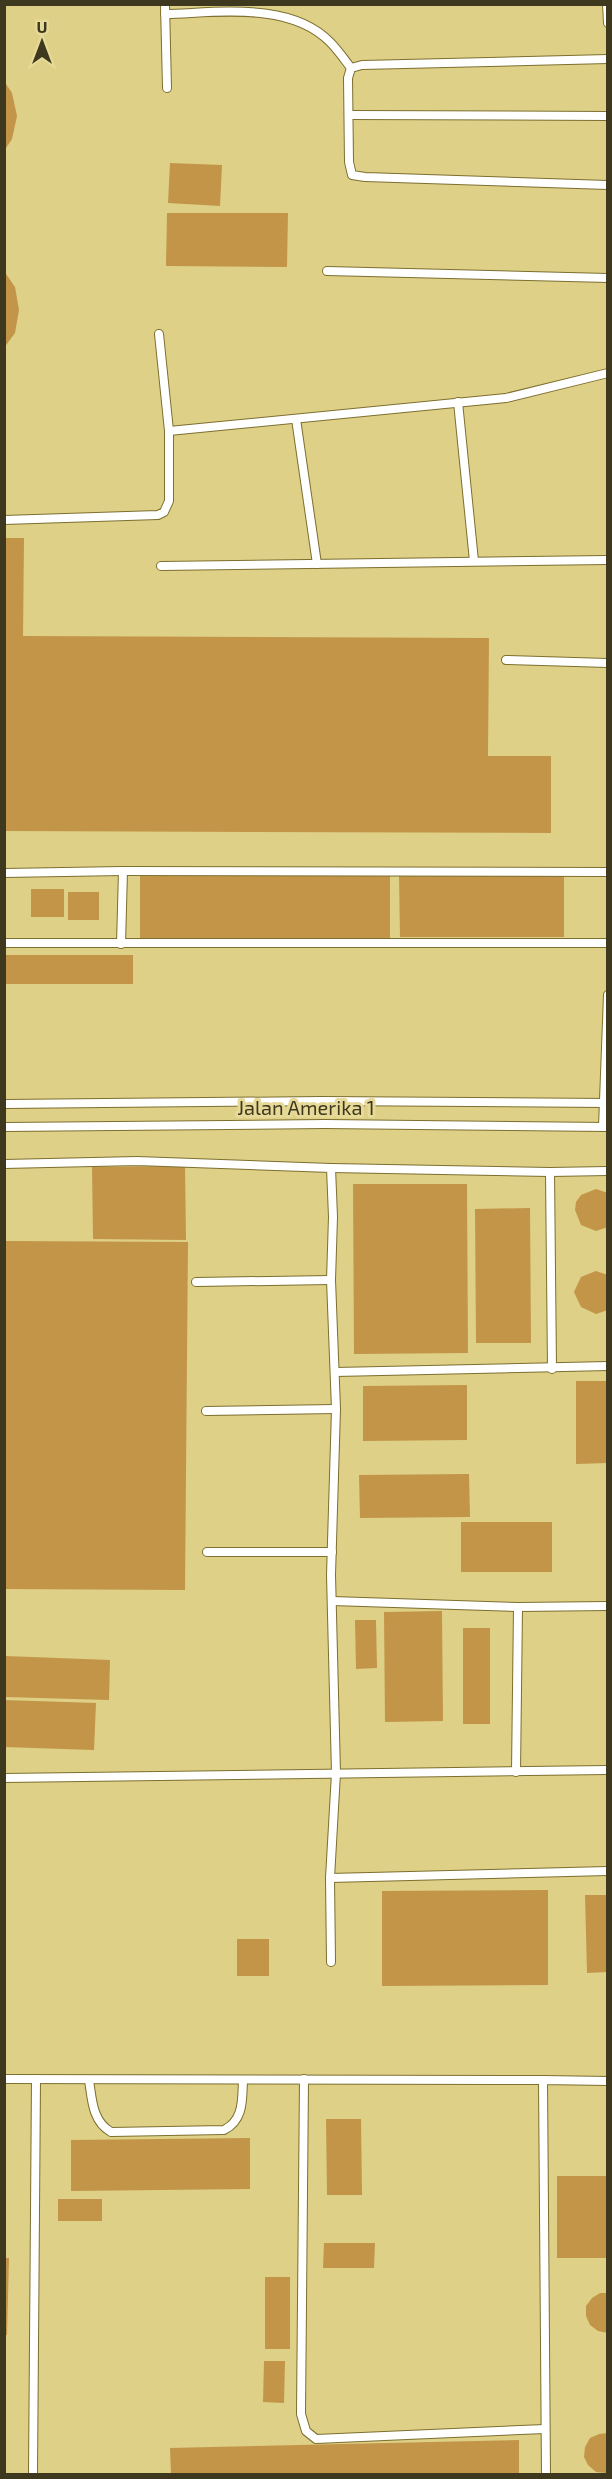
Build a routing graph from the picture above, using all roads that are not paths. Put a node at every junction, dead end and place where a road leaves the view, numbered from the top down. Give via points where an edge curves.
1 (607, 4) edge
2 (165, 9) edge
3 (608, 23) edge
4 (608, 59) edge
5 (351, 68) junction
6 (167, 88) dead end
7 (350, 115) junction
8 (608, 116) edge
9 (608, 184) edge
10 (327, 271) dead end
11 (608, 278) edge
12 (159, 334) dead end
13 (608, 373) edge
14 (458, 402) junction
15 (296, 418) junction
16 (169, 431) junction
17 (4, 520) edge
18 (608, 560) edge
19 (474, 561) junction
20 (317, 564) junction
21 (161, 566) dead end
22 (506, 660) dead end
23 (608, 663) edge
24 (123, 871) junction
25 (608, 872) edge
26 (4, 873) edge
27 (4, 943) edge
28 (608, 943) edge
29 (121, 944) junction
30 (608, 995) edge
31 (605, 1103) edge
32 (4, 1104) edge
33 (4, 1127) edge
34 (605, 1127) edge
35 (4, 1164) edge
36 (331, 1168) junction
37 (608, 1171) edge
38 (550, 1172) junction
39 (331, 1280) junction
40 (196, 1282) dead end
41 (608, 1366) edge
42 (552, 1369) junction
43 (335, 1372) junction
44 (336, 1409) junction
45 (206, 1412) dead end
46 (207, 1552) dead end
47 (332, 1552) junction
48 (332, 1601) junction
49 (608, 1606) edge
50 (518, 1607) junction
51 (608, 1770) edge
52 (516, 1772) junction
53 (336, 1773) junction
54 (4, 1778) edge
55 (608, 1871) edge
56 (330, 1878) junction
57 (331, 1962) dead end
58 (4, 2079) edge
59 (36, 2079) junction
60 (304, 2079) junction
61 (89, 2080) junction
62 (243, 2080) junction
63 (543, 2080) junction
64 (608, 2081) edge
65 (545, 2429) junction
66 (33, 2475) edge
67 (546, 2475) edge

1 - 3 lane
2 - 5 lane via 267,12 299,21 329,40
2 - 6 lane
4 - 5 lane
5 - 7 lane
7 - 8 lane
7 - 9 lane via 352,174
10 - 11 lane
12 - 16 lane
13 - 14 lane via 506,398
14 - 15 lane
14 - 19 lane
15 - 16 lane
15 - 20 lane
16 - 17 lane via 169,501 164,512
18 - 19 lane
19 - 20 lane
20 - 21 lane
22 - 23 lane
24 - 25 lane
24 - 26 lane
24 - 29 lane
27 - 29 lane
28 - 29 lane
30 - 31 lane
31 - 32 lane, Jalan Amerika 1
31 - 34 lane
33 - 34 lane, Jalan Amerika 1
35 - 36 lane via 137,1161
36 - 38 lane
36 - 39 lane
37 - 38 lane
38 - 42 lane
39 - 40 lane
39 - 43 lane
41 - 42 lane
42 - 43 lane
43 - 44 lane
44 - 45 lane
44 - 47 lane
46 - 47 lane
47 - 48 lane
48 - 50 lane
48 - 53 lane
49 - 50 lane
50 - 52 lane
51 - 52 lane
52 - 53 lane
53 - 54 lane
53 - 56 lane
55 - 56 lane
56 - 57 lane
58 - 59 lane
59 - 61 lane
59 - 66 lane
60 - 62 lane
60 - 63 lane
60 - 65 lane via 301,2414 306,2431 316,2439
61 - 62 lane
61 - 62 lane via 97,2117 111,2132 224,2130 242,2111
63 - 64 lane
63 - 65 lane
65 - 67 lane

